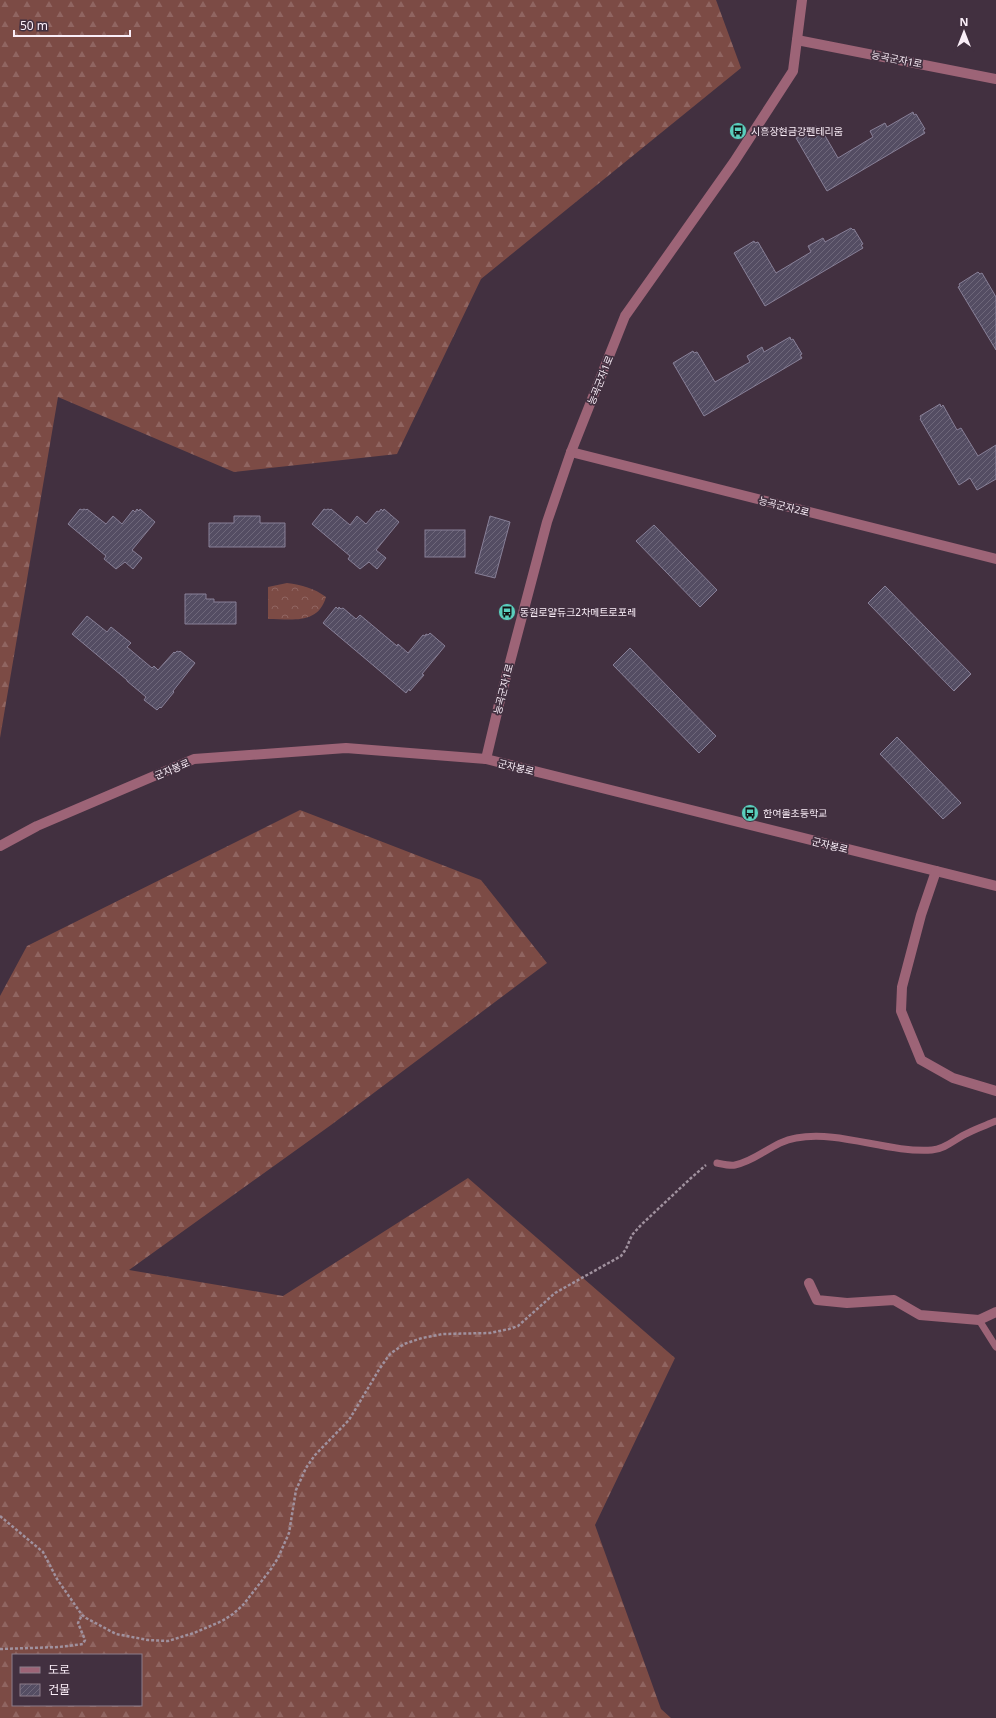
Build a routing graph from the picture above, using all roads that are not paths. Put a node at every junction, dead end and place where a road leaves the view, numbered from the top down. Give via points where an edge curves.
1 (802, 0) edge
2 (797, 40) junction
3 (996, 79) edge
4 (571, 452) junction
5 (996, 559) edge
6 (486, 759) junction
7 (0, 846) edge
8 (936, 871) junction
9 (996, 886) edge
10 (996, 1091) edge
11 (996, 1121) edge
12 (717, 1163) road end
13 (809, 1283) dead end
14 (996, 1312) edge
15 (979, 1320) junction
16 (996, 1347) edge

1 - 2 street, 능곡군자1로
2 - 3 street, 능곡군자1로
2 - 4 street, 능곡군자1로 via 793,71 734,162 625,316
4 - 5 street, 능곡군자2로
4 - 6 street, 능곡군자1로 via 547,522
6 - 7 street, 군자봉로 via 346,748 194,759 37,826
6 - 8 street, 군자봉로
8 - 9 street, 군자봉로
8 - 10 street via 921,915 902,987 901,1011 921,1060 953,1078
11 - 12 lane via 934,1150 902,1149 836,1138 805,1136 794,1138 756,1158 734,1166
13 - 15 street via 817,1300 847,1303 894,1300 920,1315
14 - 15 street
15 - 16 lane

